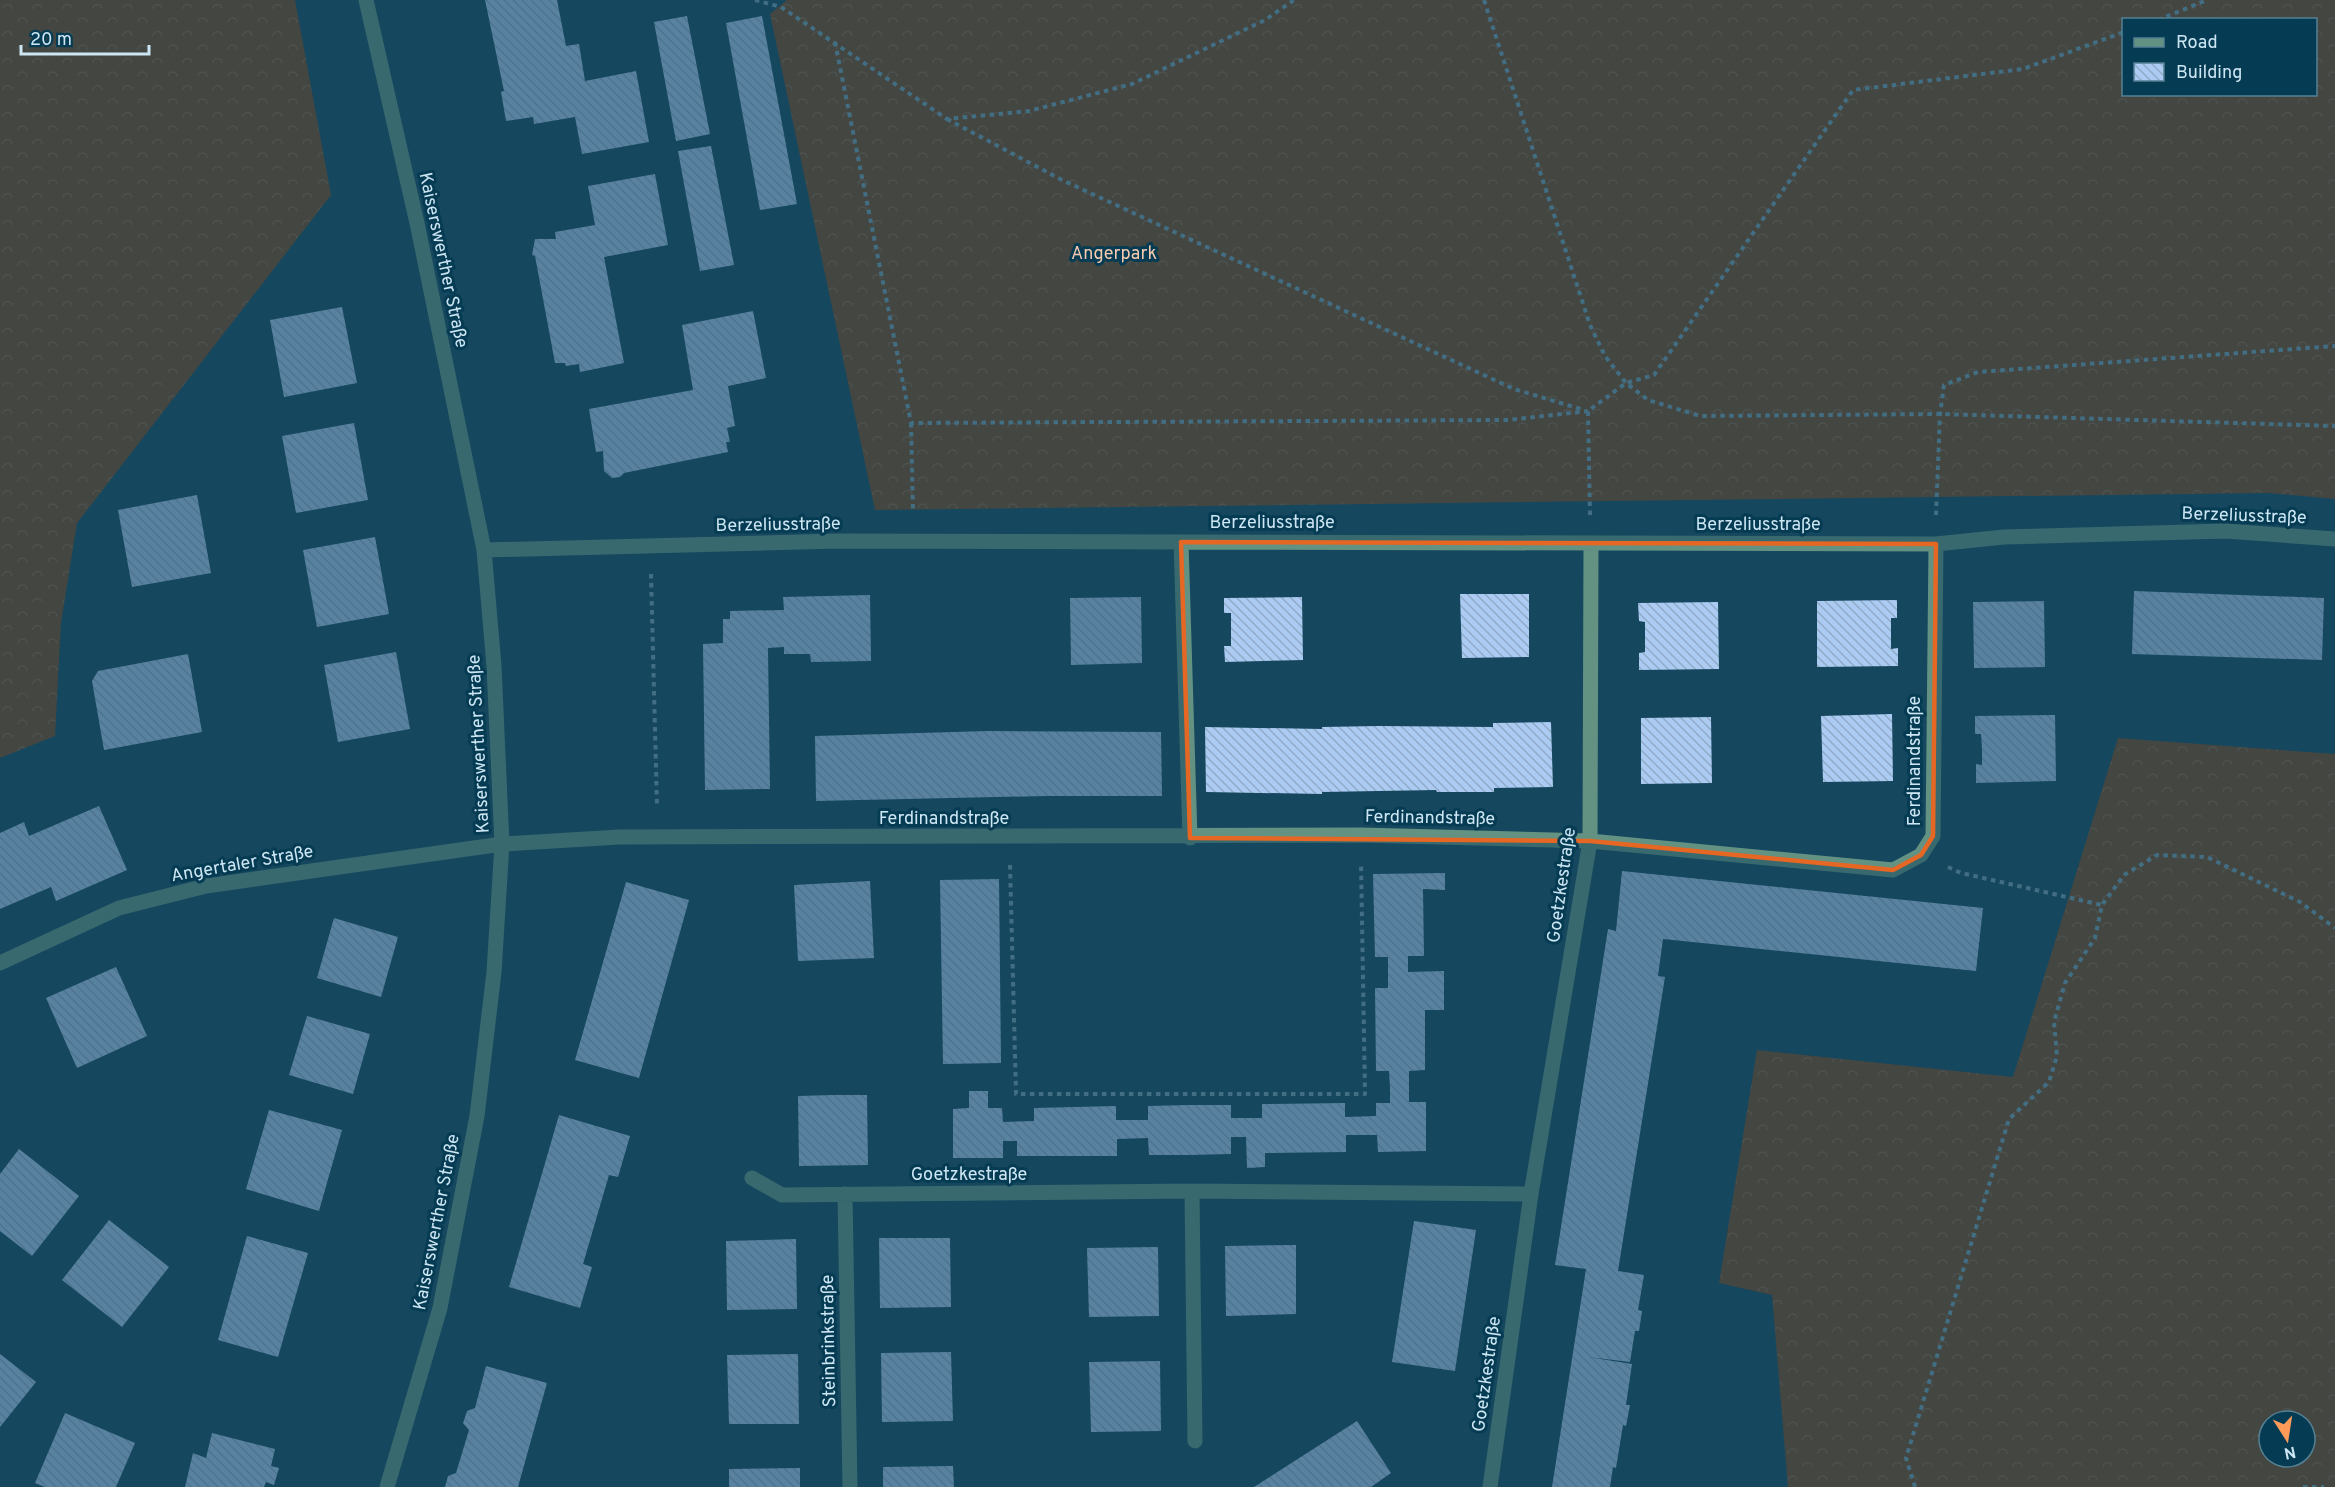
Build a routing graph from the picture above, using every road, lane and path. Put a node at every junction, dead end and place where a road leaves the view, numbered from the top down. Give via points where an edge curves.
1 (366, 0) edge
2 (754, 0) edge
3 (1294, 0) edge
4 (1484, 0) edge
5 (2207, 0) edge
6 (2163, 18) edge
7 (2122, 33) edge
8 (835, 42) junction
9 (947, 119) junction
10 (2335, 346) edge
11 (1626, 383) junction
12 (1588, 411) junction
13 (1940, 414) junction
14 (911, 423) junction
15 (2335, 426) edge
16 (1936, 508) dead end
17 (2335, 539) edge
18 (1181, 542) junction
19 (914, 543) junction
20 (1592, 543) junction
21 (1936, 544) junction
22 (651, 547) junction
23 (484, 550) junction
24 (1361, 835) junction
25 (619, 837) joint
26 (658, 837) junction
27 (1009, 837) junction
28 (1190, 838) junction
29 (1590, 841) junction
30 (502, 844) junction
31 (1921, 855) junction
32 (2102, 905) junction
33 (2335, 928) edge
34 (0, 963) edge
35 (752, 1178) dead end
36 (1192, 1191) junction
37 (845, 1194) junction
38 (1531, 1194) junction
39 (1195, 1442) dead end
40 (387, 1487) edge
41 (850, 1487) edge
42 (1490, 1487) edge
43 (1915, 1487) edge
44 (2303, 1487) edge
45 (2324, 1487) edge

1 - 23 street, Kaiserswerther Straße
2 - 8 path via 781,7
3 - 9 path via 1265,20 1132,84 1029,111
4 - 11 path via 1590,325 1605,356
5 - 6 path
7 - 11 path via 2023,69 1853,90 1654,375
8 - 9 path
8 - 14 path
9 - 12 path via 1062,180 1514,389
10 - 13 path via 1978,372 1944,385
11 - 12 path
11 - 13 path via 1648,400 1700,416
12 - 14 path via 1507,420
12 - 20 path
13 - 15 path
13 - 16 path
14 - 19 path
17 - 21 street, Berzeliusstraße via 2226,531 2004,537
18 - 19 street, Berzeliusstraße
18 - 20 street, Berzeliusstraße
18 - 28 street
19 - 22 street, Berzeliusstraße via 839,541
20 - 21 street, Berzeliusstraße
20 - 29 street, Goetzkestraße
21 - 31 street, Ferdinandstraße via 1933,836
22 - 23 street, Berzeliusstraße
22 - 26 path
23 - 30 street, Kaiserswerther Straße
24 - 27 path via 1365,1094 1016,1094
24 - 28 street, Ferdinandstraße
24 - 29 street, Ferdinandstraße
25 - 26 street, Ferdinandstraße
25 - 30 street, Angertaler Straße
26 - 27 street, Ferdinandstraße
27 - 28 street, Ferdinandstraße
29 - 31 street, Ferdinandstraße via 1893,870
29 - 38 street, Goetzkestraße
30 - 34 street, Angertaler Straße via 206,886 119,908
30 - 40 street, Kaiserswerther Straße via 494,972 477,1116 440,1308
31 - 32 path via 1961,873
32 - 33 path via 2124,874 2157,855 2207,857 2300,902
32 - 43 path via 2095,938 2065,983 2054,1022 2057,1056 2049,1082 2009,1119 1906,1458
35 - 37 street, Goetzkestraße via 782,1195
36 - 37 street, Goetzkestraße
36 - 38 street, Goetzkestraße
36 - 39 street
37 - 41 street, Steinbrinkstraße
38 - 42 street, Goetzkestraße
44 - 45 path

